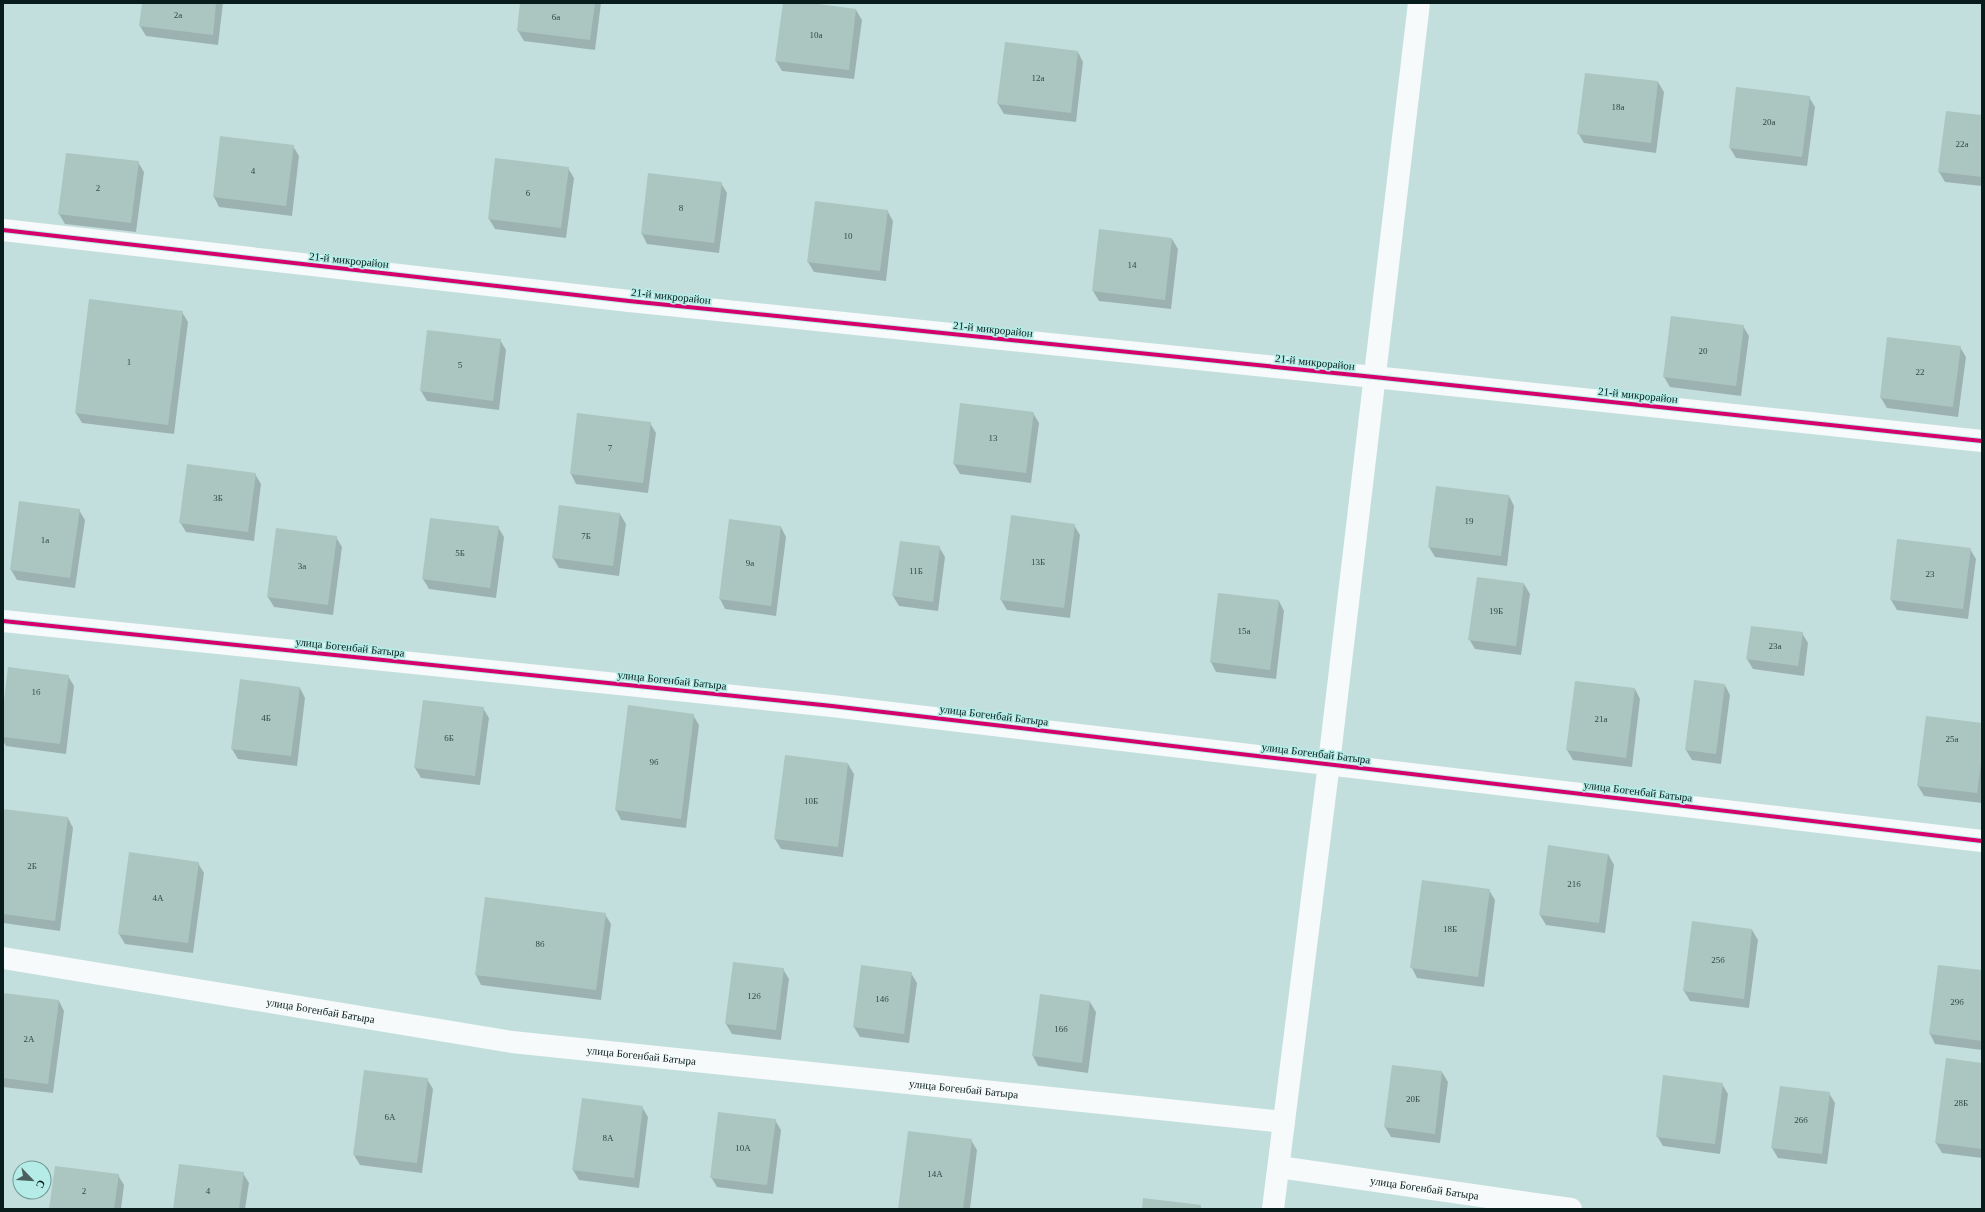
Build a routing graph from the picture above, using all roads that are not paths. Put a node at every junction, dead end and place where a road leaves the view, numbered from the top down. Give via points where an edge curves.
1 (1419, 3) edge
2 (3, 230) edge
3 (1374, 377) junction
4 (1982, 441) edge
5 (3, 621) edge
6 (1329, 763) junction
7 (1982, 841) edge
8 (3, 958) edge
9 (1284, 1122) junction
10 (1279, 1167) junction
11 (1273, 1209) edge
12 (1571, 1209) edge

1 - 3 street
2 - 3 street, 21-й микрорайон via 629,301
3 - 4 street, 21-й микрорайон
3 - 6 street
5 - 6 street, улица Богенбай Батыра via 832,706
6 - 7 street, улица Богенбай Батыра
6 - 9 street
8 - 9 street, улица Богенбай Батыра via 512,1042
9 - 10 street
10 - 11 street
10 - 12 street, улица Богенбай Батыра

